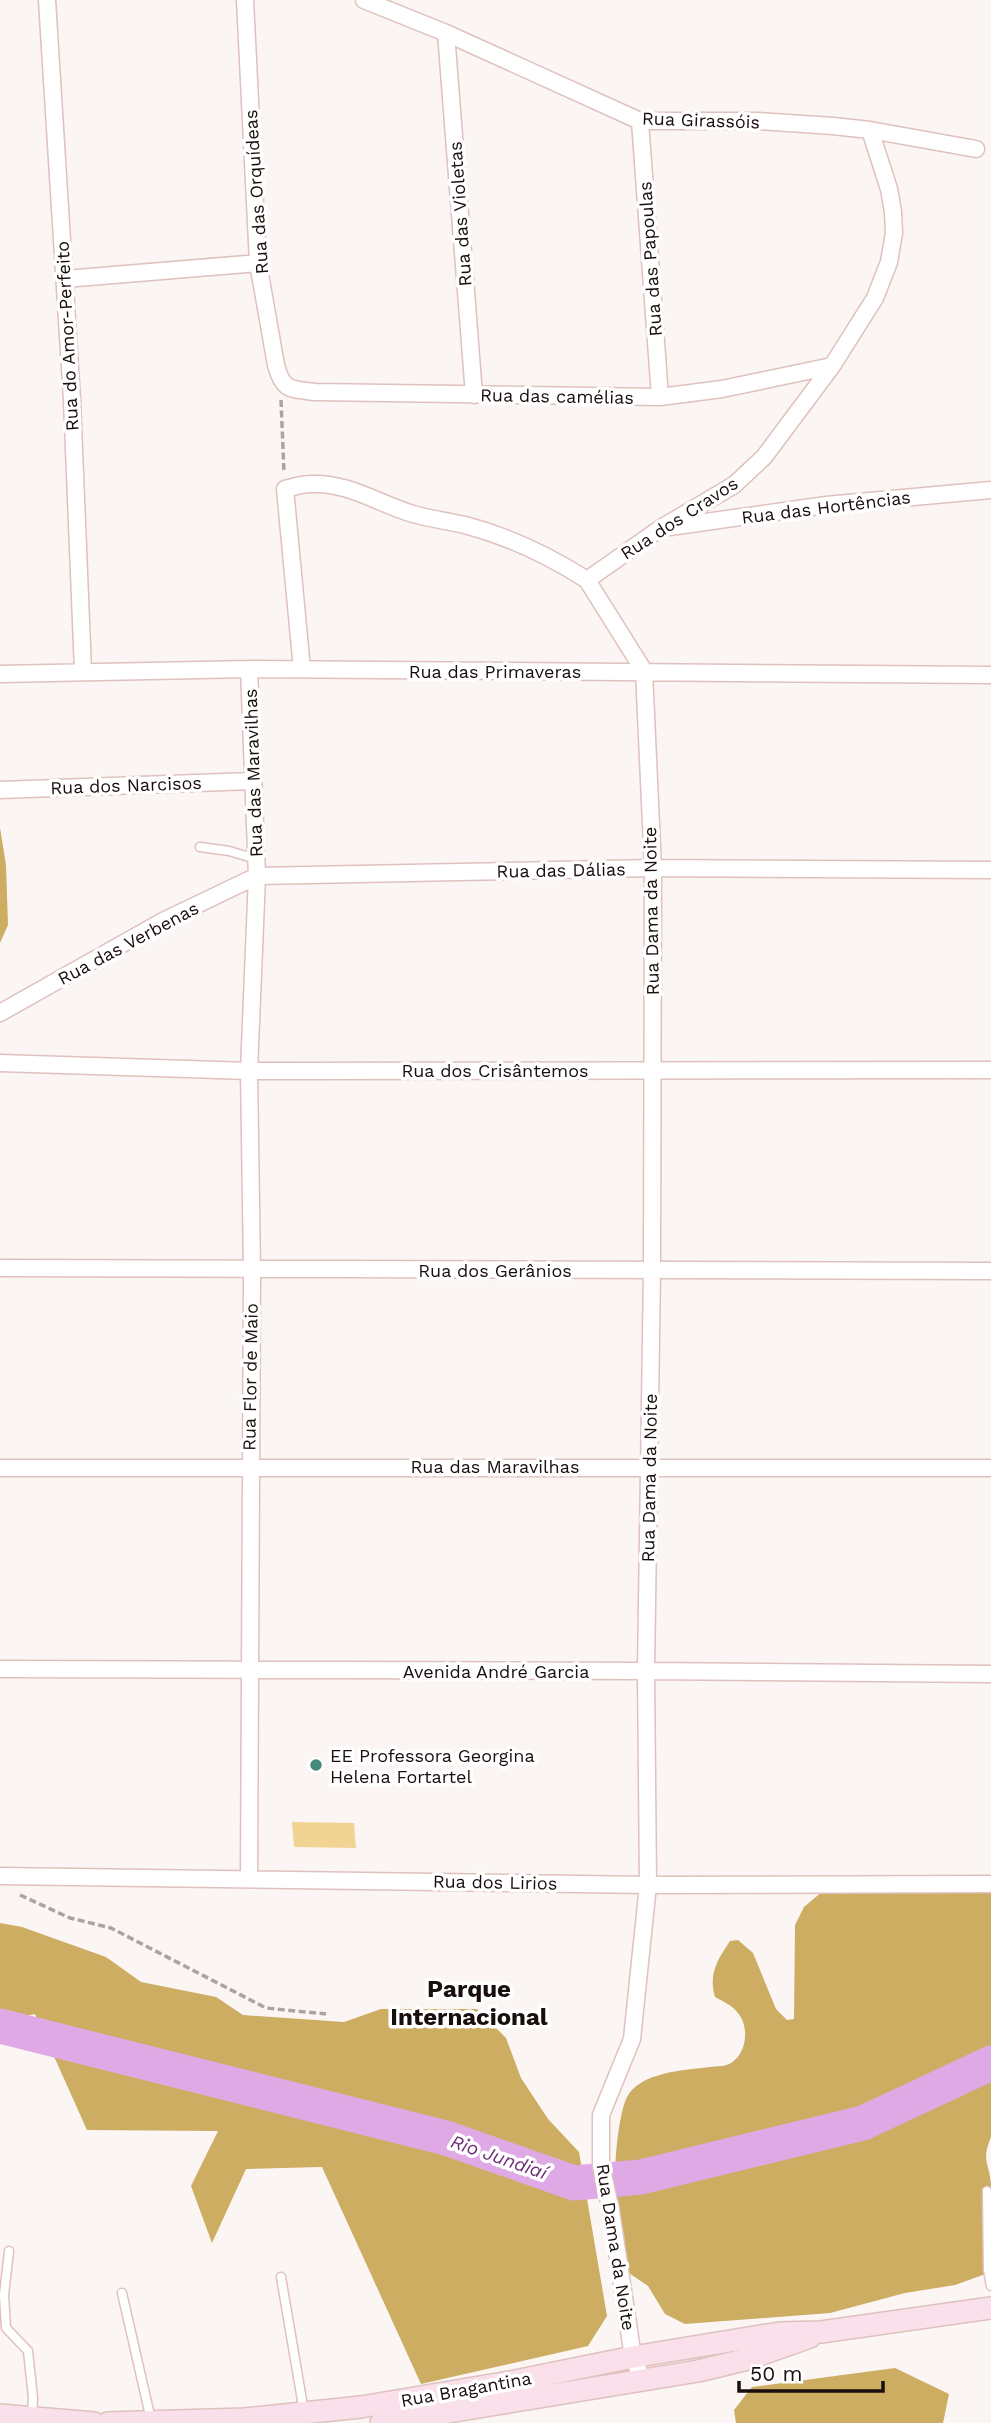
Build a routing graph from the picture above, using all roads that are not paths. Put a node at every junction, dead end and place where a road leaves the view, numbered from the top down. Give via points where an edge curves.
1 (47, 0) edge
2 (245, 0) edge
3 (364, 0) edge
4 (446, 33) junction
5 (640, 121) junction
6 (870, 130) junction
7 (976, 149) dead end
8 (258, 263) junction
9 (65, 279) junction
10 (832, 366) junction
11 (281, 382) joint
12 (474, 395) junction
13 (660, 397) junction
14 (991, 490) edge
15 (661, 528) junction
16 (587, 580) junction
17 (248, 669) junction
18 (302, 670) junction
19 (83, 671) junction
20 (644, 671) junction
21 (0, 674) edge
22 (991, 675) edge
23 (252, 781) junction
24 (0, 790) edge
25 (200, 848) dead end
26 (256, 868) junction
27 (653, 868) junction
28 (991, 870) edge
29 (0, 1013) edge
30 (0, 1063) edge
31 (652, 1070) junction
32 (991, 1070) edge
33 (249, 1071) junction
34 (0, 1268) edge
35 (251, 1270) junction
36 (652, 1270) junction
37 (991, 1271) edge
38 (249, 1466) junction
39 (649, 1466) junction
40 (0, 1468) edge
41 (991, 1468) edge
42 (0, 1670) edge
43 (251, 1671) junction
44 (646, 1671) junction
45 (991, 1674) edge
46 (0, 1876) edge
47 (249, 1879) junction
48 (991, 1884) edge
49 (648, 1885) junction
50 (987, 2192) dead end
51 (9, 2251) dead end
52 (281, 2277) dead end
53 (991, 2286) edge
54 (122, 2293) dead end
55 (991, 2308) edge
56 (821, 2332) junction
57 (633, 2357) junction
58 (643, 2381) junction
59 (304, 2413) junction
60 (0, 2415) edge
61 (32, 2420) edge
62 (152, 2422) edge
63 (94, 2423) edge
64 (107, 2423) edge
65 (381, 2423) edge

1 - 9 street, Rua do Amor-Perfeito
2 - 8 street, Rua das Orquídeas
3 - 4 street, Rua Girassóis
4 - 5 street, Rua Girassóis
4 - 12 street, Rua das Violetas
5 - 6 street, Rua Girassóis via 758,121
5 - 13 street, Rua das Papoulas
6 - 7 street, Rua Girassóis
6 - 10 street, Rua dos Cravos via 889,189 894,233 875,298
8 - 9 street
8 - 11 street, Rua das Orquídeas
9 - 19 street, Rua do Amor-Perfeito
10 - 13 street, Rua das camélias
10 - 15 street, Rua dos Cravos via 764,457 733,485
11 - 12 street, Rua das camélias via 315,393
12 - 13 street, Rua das camélias
14 - 15 street, Rua das Hortências via 826,505
15 - 16 street, Rua dos Cravos
16 - 18 street via 497,536 395,508 347,488 310,484 285,489
16 - 20 street, Rua Dama da Noite
17 - 18 street, Rua das Primaveras
17 - 19 street, Rua das Primaveras
17 - 23 street, Rua das Maravilhas
18 - 20 street, Rua das Primaveras
19 - 21 street, Rua das Primaveras
20 - 22 street, Rua das Primaveras
20 - 27 street, Rua Dama da Noite
23 - 24 street, Rua dos Narcisos
23 - 26 street, Rua das Maravilhas
25 - 26 lane via 229,851
26 - 27 street, Rua das Dálias
26 - 29 street, Rua das Verbenas
26 - 33 street, Rua Flor de Maio
27 - 28 street, Rua das Dálias
27 - 31 street, Rua Dama da Noite
30 - 33 street, Rua dos Crisântemos
31 - 32 street, Rua dos Crisântemos
31 - 33 street, Rua dos Crisântemos
31 - 36 street, Rua Dama da Noite
33 - 35 street, Rua Flor de Maio
34 - 35 street, Rua dos Gerânios
35 - 36 street, Rua dos Gerânios
35 - 38 street, Rua Flor de Maio
36 - 37 street, Rua dos Gerânios
36 - 39 street, Rua Dama da Noite
38 - 39 street, Rua das Maravilhas
38 - 40 street, Rua das Maravilhas
38 - 43 street, Rua Flor de Maio
39 - 41 street, Rua das Maravilhas
39 - 44 street, Rua Dama da Noite
42 - 43 street, Avenida André Garcia
43 - 44 street, Avenida André Garcia
43 - 47 street, Rua Flor de Maio
44 - 45 street, Avenida André Garcia
44 - 49 street, Rua Dama da Noite
46 - 47 street, Rua dos Lirios
47 - 49 street, Rua dos Lirios
48 - 49 street, Rua dos Lirios
49 - 57 street, Rua Dama da Noite via 632,2039 601,2115 601,2165
50 - 53 lane
51 - 61 lane via 6,2329 28,2351
52 - 59 lane
54 - 62 lane
55 - 56 main road, Rua Bragantina
56 - 57 main road, Rua Bragantina via 779,2333
56 - 58 main road, Rua Bragantina via 748,2359
57 - 58 street, Rua Dama da Noite
57 - 59 main road, Rua Bragantina via 515,2381
58 - 65 main road, Rua Bragantina
59 - 62 main road, Rua Bragantina
60 - 61 main road
61 - 63 main road
62 - 64 main road, Rua Bragantina

